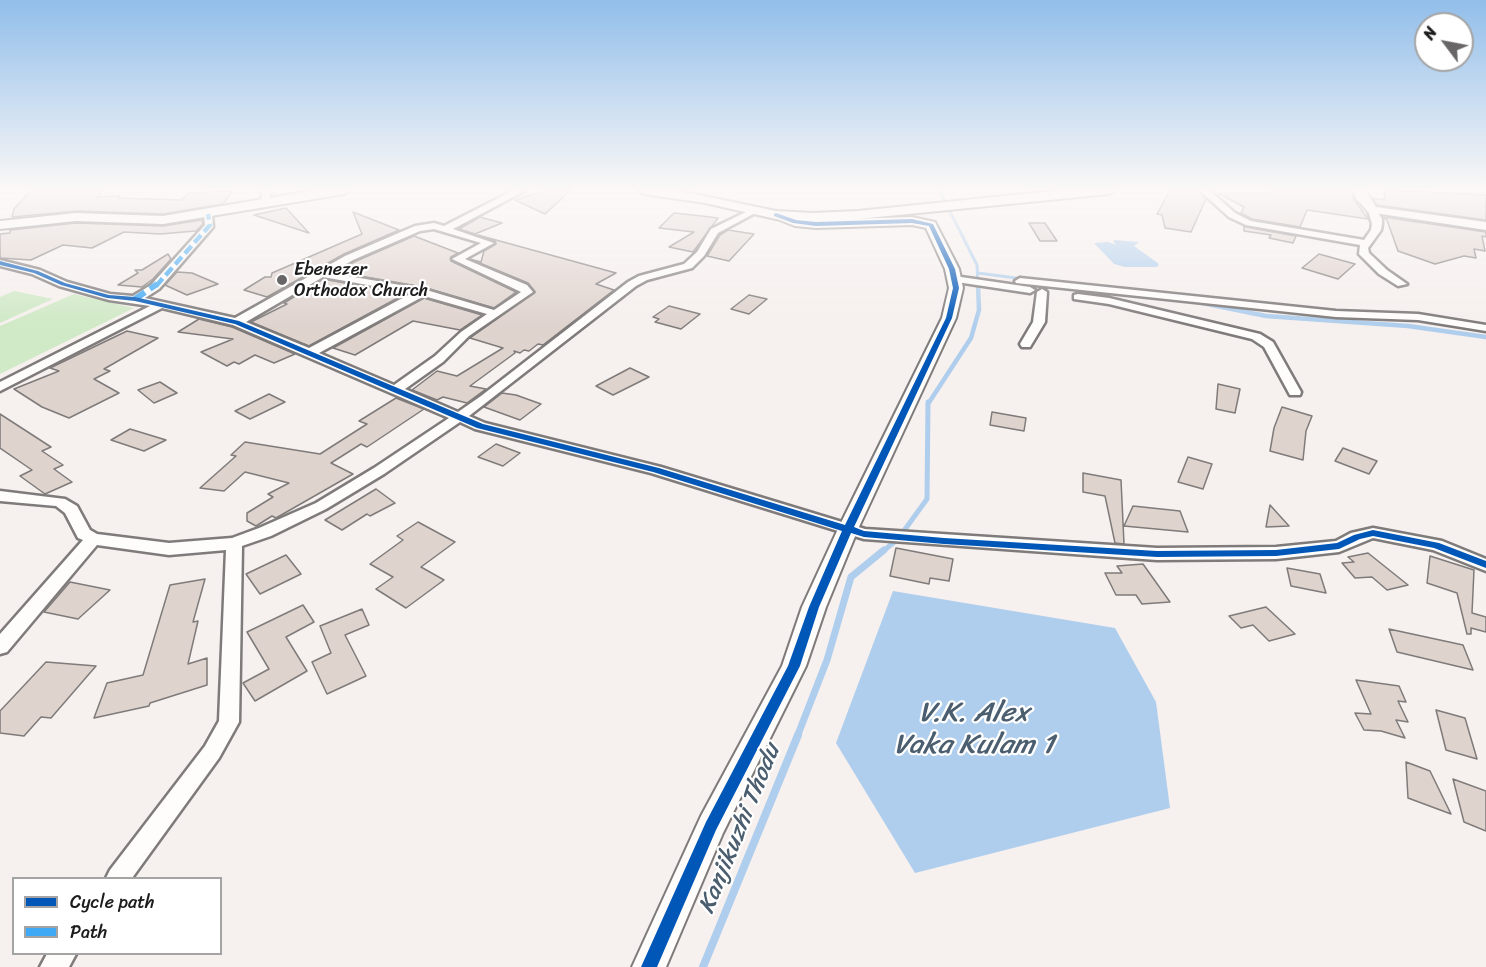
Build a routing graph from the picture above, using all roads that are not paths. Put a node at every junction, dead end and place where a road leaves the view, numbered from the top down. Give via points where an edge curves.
1 (201, 235) edge
2 (398, 235) edge
3 (464, 235) edge
4 (711, 235) edge
5 (936, 235) edge
6 (1321, 235) edge
7 (1371, 235) edge
8 (1367, 243) junction
9 (0, 263) edge
10 (322, 274) junction
11 (954, 279) junction
12 (1020, 281) dead end
13 (1402, 284) dead end
14 (423, 292) junction
15 (1042, 292) junction
16 (135, 299) junction
17 (160, 305) junction
18 (494, 313) junction
19 (237, 322) junction
20 (1486, 328) edge
21 (1026, 344) dead end
22 (309, 352) junction
23 (0, 387) edge
24 (395, 390) junction
25 (1295, 392) dead end
26 (457, 418) junction
27 (0, 496) edge
28 (856, 531) junction
29 (93, 539) junction
30 (234, 543) junction
31 (1486, 565) edge
32 (0, 647) edge
33 (119, 877) edge
34 (62, 955) edge
35 (53, 967) edge
36 (649, 967) edge

1 - 16 street via 155,287
2 - 10 street
3 - 18 street via 489,243 458,261 527,290
4 - 26 street via 688,266 643,278 632,285
5 - 11 street
6 - 8 street
7 - 8 street
8 - 13 street via 1364,254 1369,261
9 - 16 street via 109,297
10 - 14 street
10 - 19 street
11 - 15 street
11 - 28 street via 956,288 949,318
12 - 20 street via 1336,314 1418,317
14 - 18 street
14 - 22 street
15 - 21 street via 1039,322
15 - 25 street via 1109,301 1256,336 1269,345
16 - 17 street
17 - 19 street
17 - 23 street
18 - 24 street
19 - 22 street
22 - 24 street
24 - 26 street
26 - 28 street via 656,470
26 - 30 street via 321,507
27 - 29 street via 60,502 71,510 84,534
28 - 31 street via 944,542 1156,554 1276,553 1339,546 1373,533 1436,545
28 - 36 street via 814,607 794,666 711,826
29 - 30 street via 169,549
29 - 32 street
30 - 33 street via 229,722 212,752
34 - 35 street

